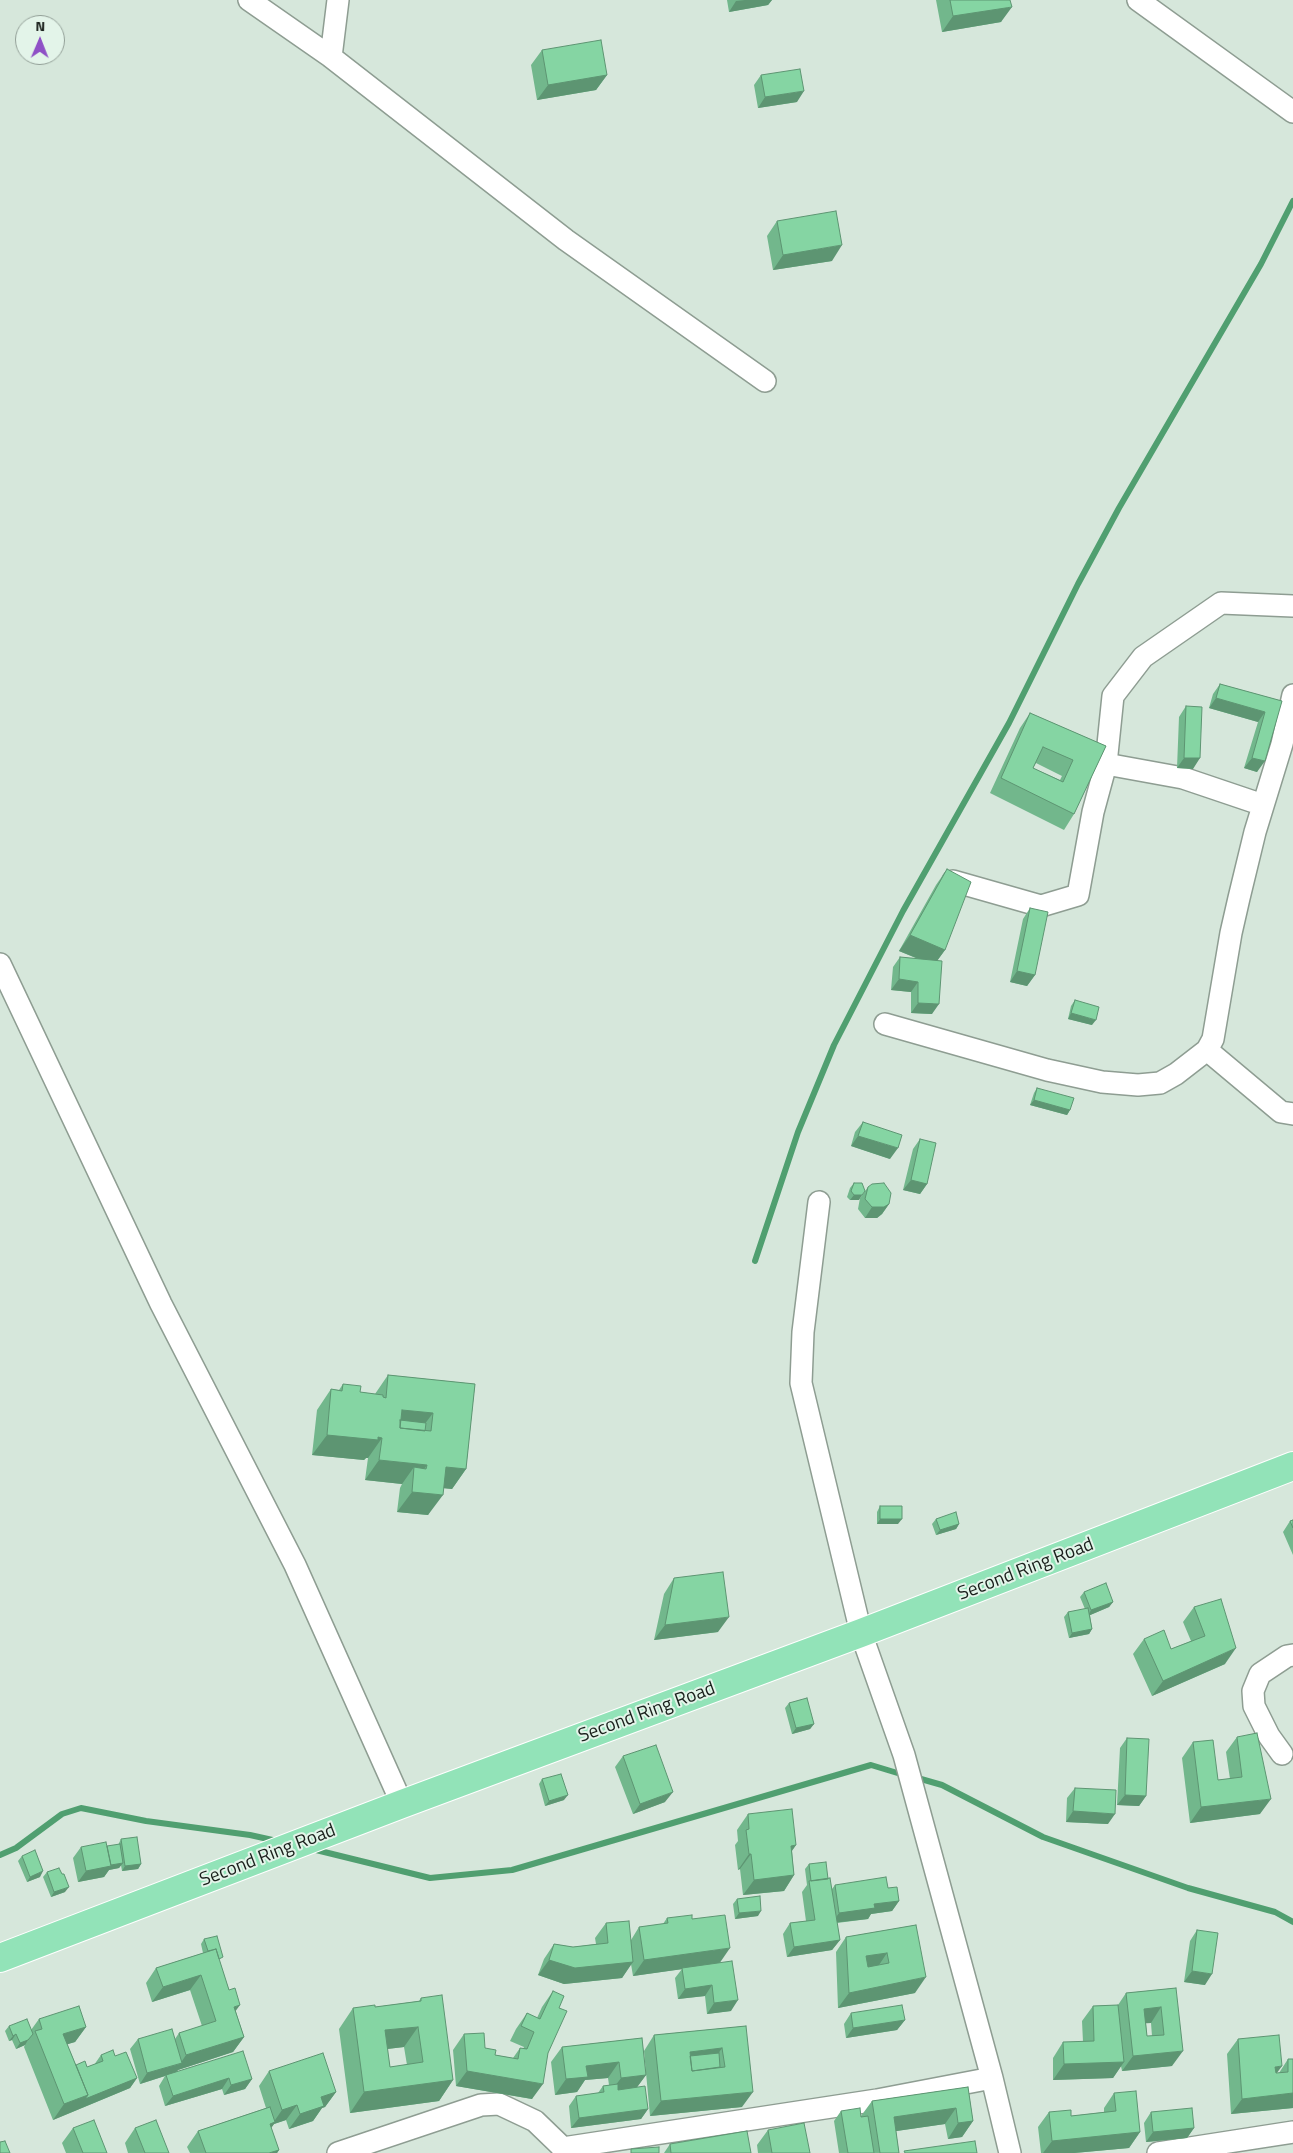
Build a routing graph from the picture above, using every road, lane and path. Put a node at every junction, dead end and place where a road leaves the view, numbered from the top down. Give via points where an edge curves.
1 (249, 0) edge
2 (338, 0) edge
3 (1138, 0) edge
4 (331, 57) junction
5 (1293, 112) edge
6 (765, 380) dead end
7 (1293, 606) edge
8 (1293, 694) edge
9 (1106, 764) junction
10 (1263, 805) junction
11 (953, 881) edge
12 (0, 964) edge
13 (885, 1024) dead end
14 (1207, 1050) junction
15 (1293, 1114) edge
16 (819, 1202) dead end
17 (1293, 1466) edge
18 (862, 1633) junction
19 (1293, 1655) edge
20 (1282, 1754) dead end
21 (402, 1804) junction
22 (0, 1958) edge
23 (992, 2078) junction
24 (1293, 2132) edge
25 (563, 2151) edge
26 (338, 2153) edge
27 (1010, 2153) edge
28 (1158, 2153) edge

1 - 4 street
2 - 4 street
3 - 5 street
4 - 6 street via 566,240
7 - 9 street via 1221,603 1143,657 1113,696
8 - 10 street
9 - 10 street via 1183,778
9 - 11 street via 1093,812 1078,895 1041,906
10 - 14 street via 1231,933 1213,1039
12 - 21 street via 161,1304 295,1565
13 - 14 street via 1047,1070 1102,1082 1138,1085 1160,1083
14 - 15 street via 1282,1112
16 - 18 street via 803,1332 801,1383
17 - 18 main road, Second Ring Road
18 - 21 main road, Second Ring Road
18 - 23 street via 904,1755
19 - 20 street via 1260,1674 1253,1691 1254,1706
21 - 22 main road, Second Ring Road
23 - 25 street via 878,2100
23 - 27 street
24 - 28 street
25 - 26 street via 535,2121 499,2104 481,2106

